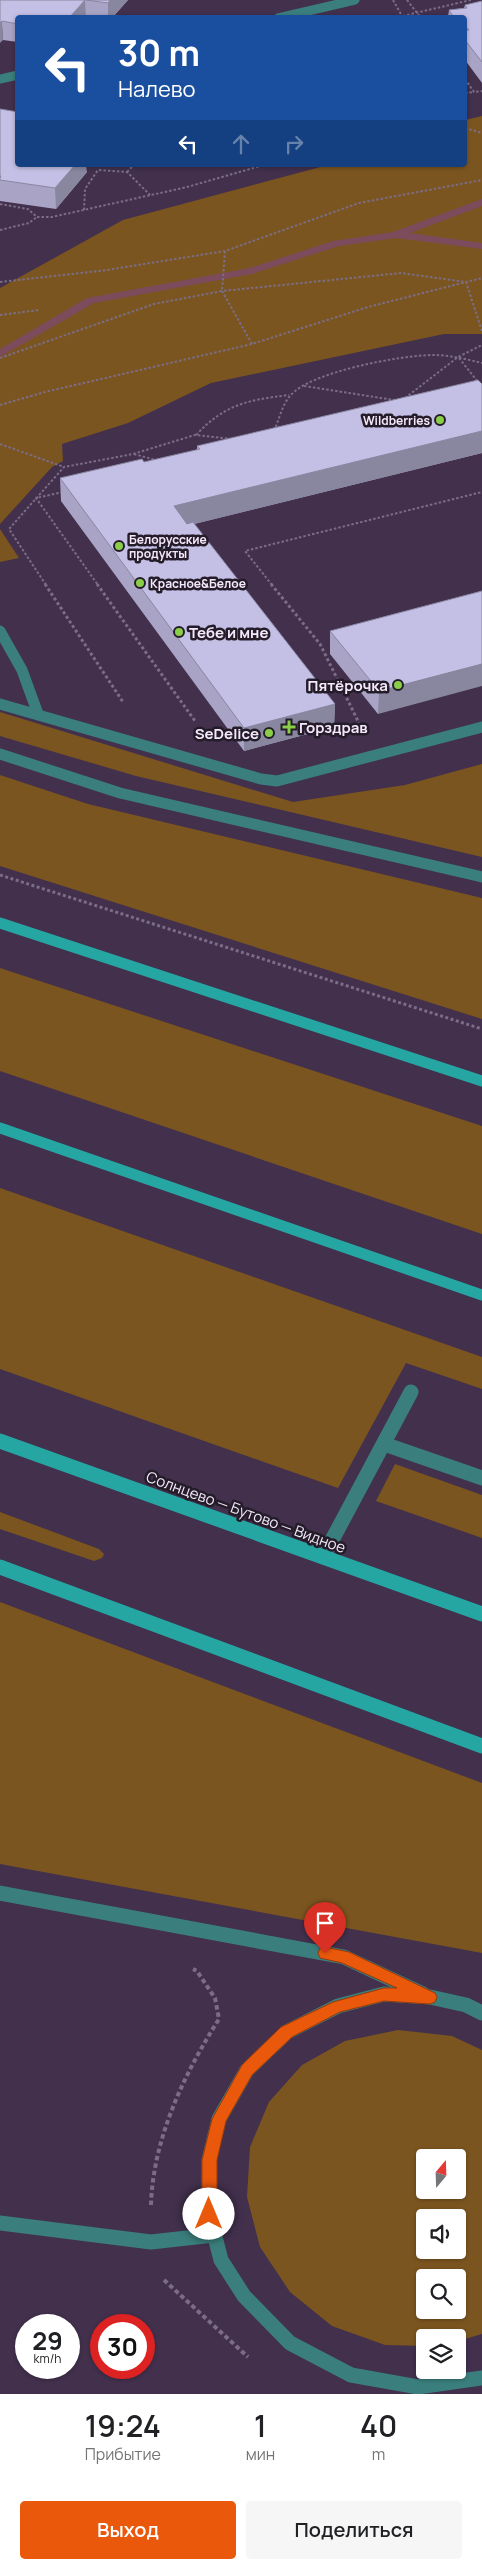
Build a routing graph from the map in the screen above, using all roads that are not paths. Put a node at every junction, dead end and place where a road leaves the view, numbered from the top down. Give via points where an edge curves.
1 (354, 0) edge
2 (291, 15) edge
3 (15, 76) edge
4 (0, 79) edge
5 (0, 631) edge
6 (0, 704) edge
7 (38, 714) junction
8 (482, 727) edge
9 (0, 754) edge
10 (482, 877) edge
11 (0, 923) edge
12 (482, 1081) edge
13 (0, 1128) edge
14 (482, 1294) edge
15 (411, 1392) dead end
16 (0, 1441) edge
17 (384, 1444) junction
18 (482, 1478) edge
19 (323, 1557) junction
20 (0, 1567) edge
21 (482, 1614) edge
22 (482, 1746) edge
23 (0, 1893) edge
24 (430, 1997) junction
25 (474, 2005) edge
26 (482, 2013) edge
27 (0, 2222) edge
28 (214, 2235) junction
29 (482, 2378) edge

1 - 2 street
3 - 4 street
5 - 7 street via 22,670
6 - 7 street
7 - 8 street via 261,779 289,780
9 - 10 street via 120,793
11 - 12 main road
13 - 14 main road
15 - 17 street
16 - 19 main road, Солнцево — Бутово — Видное
17 - 18 street
17 - 19 street
19 - 21 main road, Солнцево — Бутово — Видное
20 - 22 main road
23 - 24 street via 344,1957
24 - 25 street
24 - 28 street via 384,1994 338,2006 287,2032 247,2070 219,2119 209,2160 209,2214
25 - 26 street
27 - 28 street via 151,2242
28 - 29 street via 222,2260 244,2296 290,2343 351,2375 389,2382 418,2387

